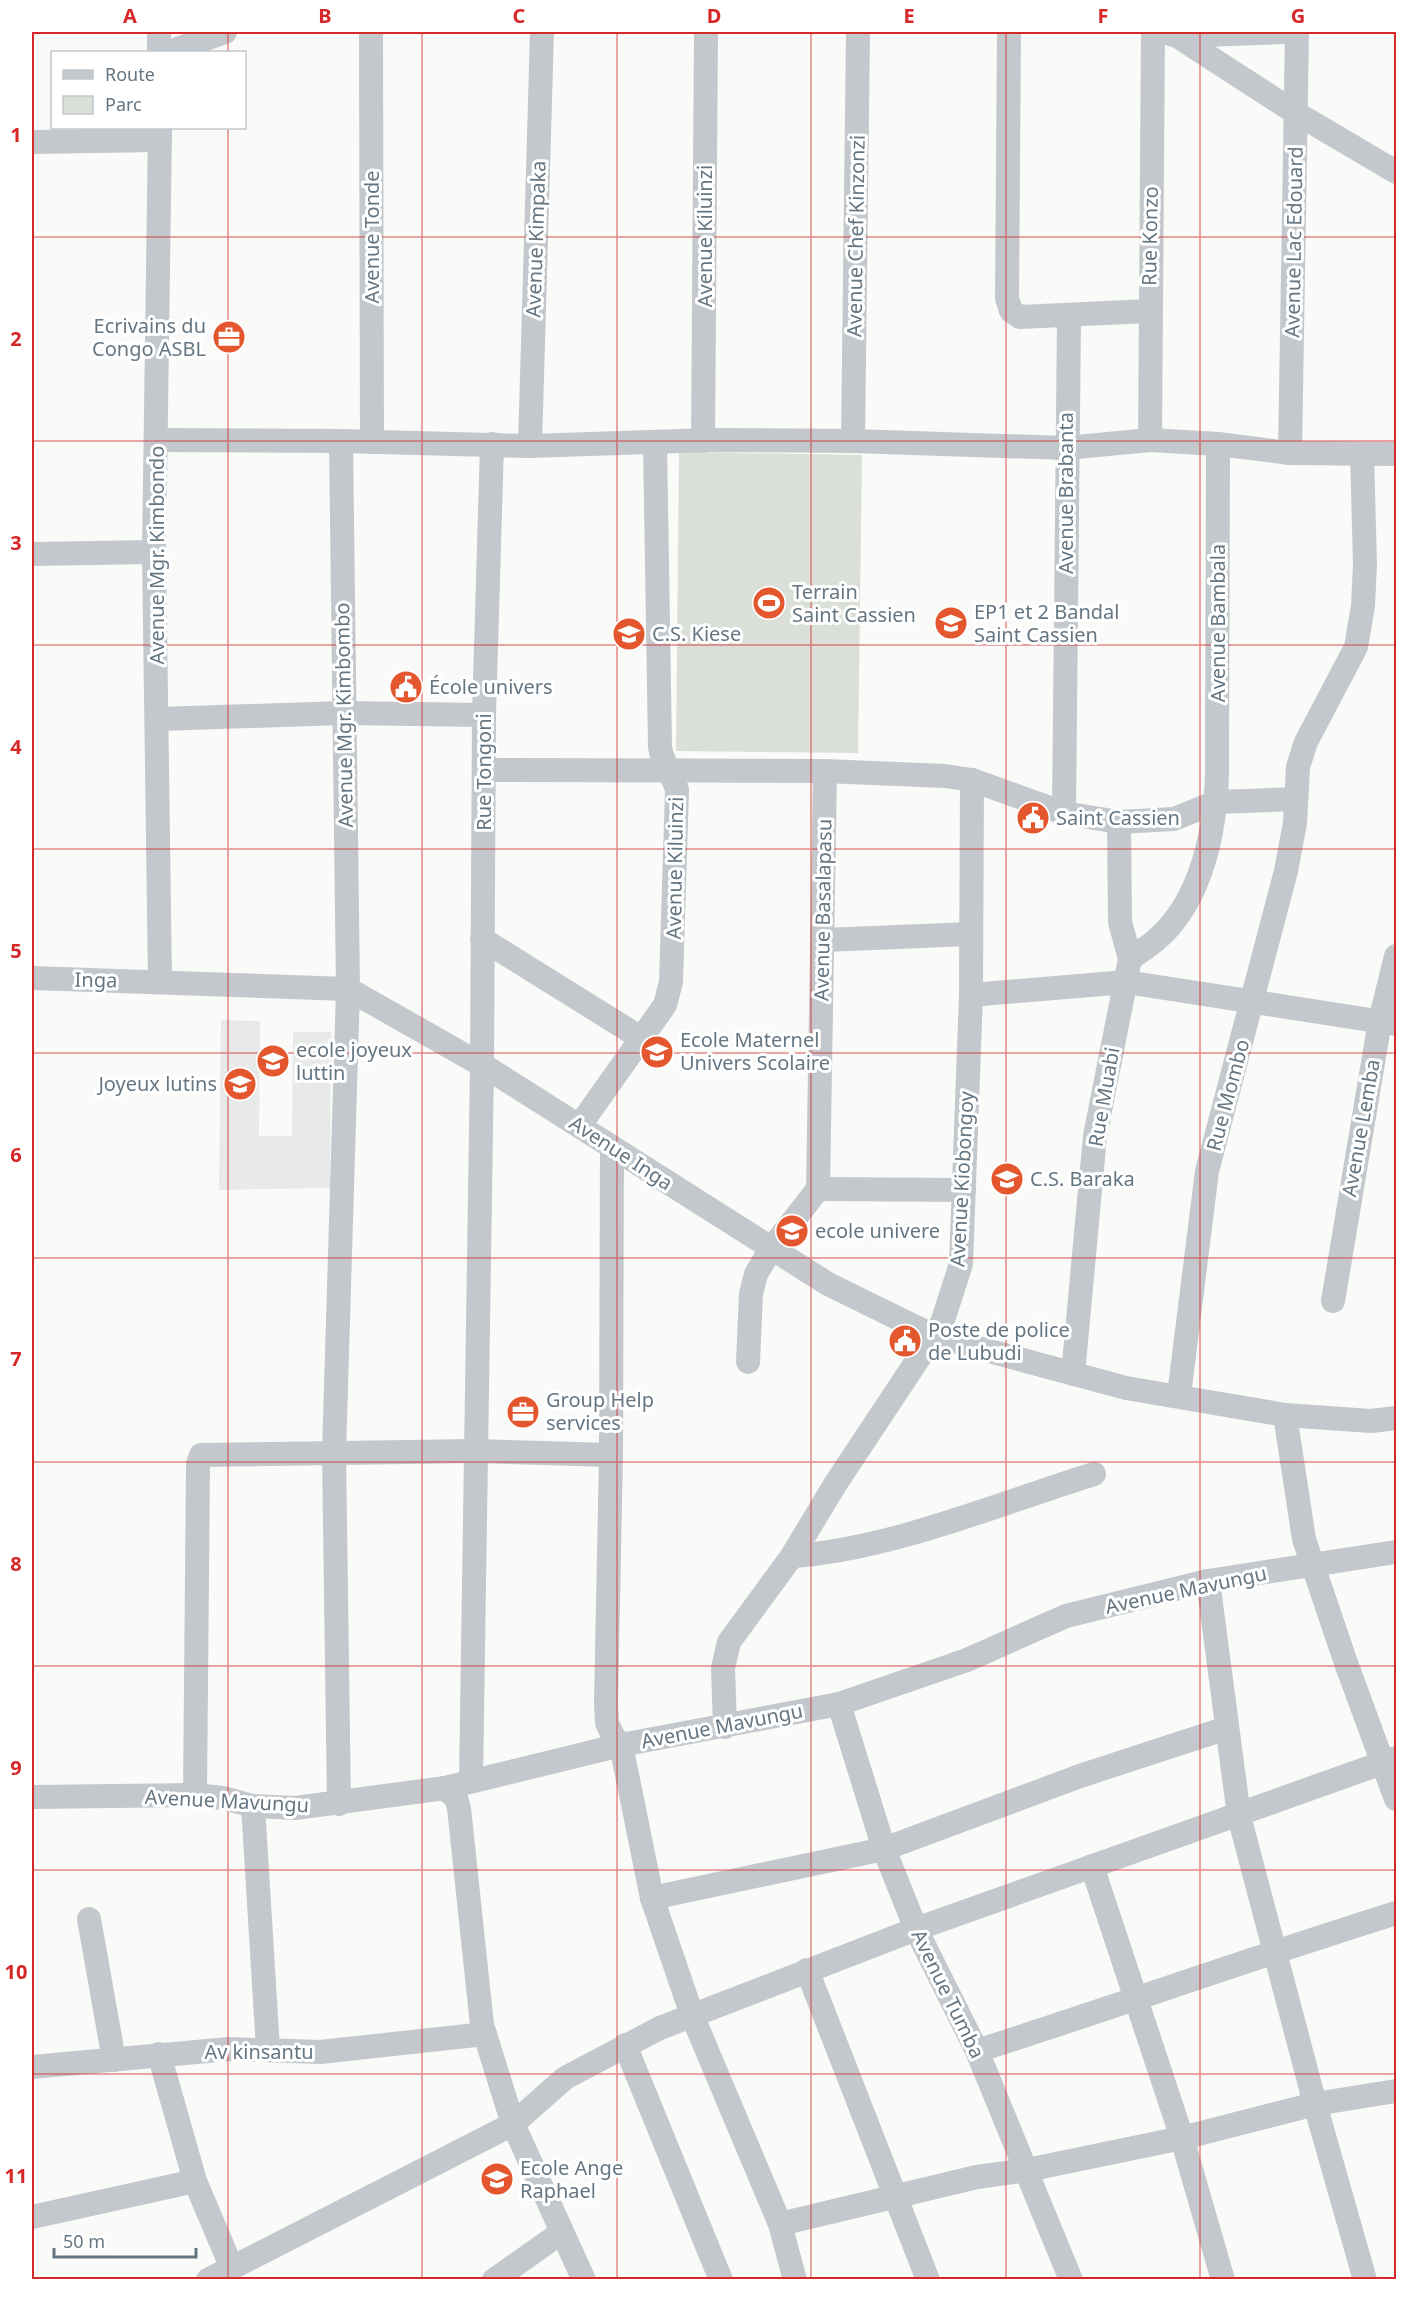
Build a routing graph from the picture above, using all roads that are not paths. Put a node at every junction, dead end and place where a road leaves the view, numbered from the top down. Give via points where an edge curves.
1 (159, 32) edge
2 (225, 32) edge
3 (371, 32) edge
4 (542, 32) edge
5 (706, 32) edge
6 (858, 32) edge
7 (1009, 32) edge
8 (1153, 32) edge
9 (1283, 32) edge
10 (1297, 32) edge
11 (1171, 34) edge
12 (159, 51) edge
13 (172, 51) edge
14 (1296, 113) junction
15 (160, 134) edge
16 (32, 142) edge
17 (1396, 172) edge
18 (1149, 311) junction
19 (1069, 317) junction
20 (157, 440) junction
21 (1150, 440) junction
22 (341, 441) junction
23 (703, 441) junction
24 (853, 441) junction
25 (372, 442) junction
26 (655, 443) junction
27 (492, 444) junction
28 (1218, 444) junction
29 (530, 446) junction
30 (1066, 448) junction
31 (1290, 453) junction
32 (1396, 454) edge
33 (1362, 455) junction
34 (154, 552) junction
35 (32, 554) edge
36 (344, 713) junction
37 (484, 715) junction
38 (159, 719) junction
39 (667, 769) junction
40 (485, 770) junction
41 (825, 771) junction
42 (972, 780) junction
43 (1296, 799) junction
44 (1216, 802) junction
45 (1064, 813) junction
46 (1119, 822) junction
47 (971, 934) junction
48 (482, 939) junction
49 (824, 940) junction
50 (1396, 956) edge
51 (1128, 970) junction
52 (32, 978) edge
53 (160, 981) junction
54 (348, 989) junction
55 (971, 995) junction
56 (1254, 1000) junction
57 (1388, 1023) edge
58 (641, 1038) junction
59 (482, 1064) junction
60 (580, 1125) junction
61 (612, 1147) junction
62 (818, 1189) junction
63 (964, 1190) junction
64 (771, 1249) junction
65 (1333, 1301) dead end
66 (934, 1336) junction
67 (748, 1362) dead end
68 (1073, 1374) junction
69 (1179, 1395) junction
70 (1285, 1415) junction
71 (1396, 1418) edge
72 (476, 1451) junction
73 (334, 1453) junction
74 (611, 1455) junction
75 (1094, 1474) dead end
76 (1396, 1552) edge
77 (792, 1556) junction
78 (1313, 1564) junction
79 (1208, 1581) junction
80 (838, 1704) junction
81 (725, 1727) junction
82 (1227, 1728) junction
83 (621, 1745) junction
84 (1390, 1761) edge
85 (471, 1781) junction
86 (445, 1788) junction
87 (195, 1795) junction
88 (32, 1797) edge
89 (1396, 1799) edge
90 (339, 1804) junction
91 (253, 1806) junction
92 (1239, 1816) junction
93 (884, 1849) junction
94 (1092, 1866) junction
95 (652, 1898) junction
96 (1396, 1913) edge
97 (89, 1919) dead end
98 (916, 1929) junction
99 (1276, 1951) junction
100 (807, 1970) junction
101 (1137, 2000) junction
102 (692, 2015) junction
103 (485, 2034) junction
104 (625, 2045) junction
105 (268, 2049) junction
106 (977, 2051) junction
107 (159, 2054) junction
108 (114, 2060) junction
109 (32, 2067) edge
110 (1396, 2091) edge
111 (1315, 2104) junction
112 (513, 2124) junction
113 (1182, 2138) junction
114 (1027, 2170) junction
115 (195, 2181) junction
116 (896, 2197) junction
117 (32, 2217) edge
118 (780, 2224) junction
119 (562, 2232) junction
120 (231, 2266) junction
121 (208, 2280) edge
122 (494, 2280) edge
123 (585, 2280) edge
124 (721, 2280) edge
125 (795, 2280) edge
126 (928, 2280) edge
127 (1071, 2280) edge
128 (1223, 2280) edge
129 (1365, 2280) edge

1 - 12 street
2 - 13 street
3 - 25 street, Avenue Tonde
4 - 29 street, Avenue Kimpaka
5 - 23 street, Avenue Kiluinzi
6 - 24 street, Avenue Chef Kinzonzi
7 - 19 street via 1007,298 1011,311 1020,317
8 - 18 street, Rue Konzo
9 - 11 street
10 - 14 street, Avenue Lac Edouard
11 - 14 street
14 - 17 street
14 - 31 street, Avenue Lac Edouard
15 - 16 street
15 - 20 street, Avenue Mgr. Kimbondo
18 - 19 street
18 - 21 street, Rue Konzo
19 - 30 street, Avenue Brabanta
20 - 22 street
20 - 34 street, Avenue Mgr. Kimbondo
21 - 28 street
21 - 30 street
22 - 25 street
22 - 36 street, Avenue Mgr. Kimbombo
23 - 24 street
23 - 26 street
24 - 30 street
25 - 27 street
26 - 29 street
26 - 39 street, Avenue Kiluinzi via 660,747
27 - 29 street
27 - 37 street, Rue Tongoni
28 - 31 street
28 - 44 street, Avenue Bambala
30 - 45 street, Avenue Brabanta
31 - 33 street
32 - 33 street
33 - 43 street, Rue Mombo via 1365,564 1356,647 1306,742 1298,767
34 - 35 street
34 - 38 street, Avenue Mgr. Kimbondo
36 - 37 street
36 - 38 street
36 - 54 street, Avenue Mgr. Kimbombo
37 - 40 street, Rue Tongoni
38 - 53 street, Avenue Mgr. Kimbondo
39 - 40 street
39 - 41 street
39 - 58 street, Avenue Kiluinzi via 677,790 674,956 665,1005
40 - 48 street, Rue Tongoni
41 - 42 street
41 - 49 street, Avenue Basalapasu
42 - 45 street
42 - 47 street, Avenue Kiobongoy
43 - 44 street
43 - 56 street, Rue Mombo via 1286,871
44 - 46 street via 1174,819
44 - 51 street, Avenue Bambala via 1209,849 1186,904
45 - 46 street
46 - 51 street, Rue Muabi via 1120,922
47 - 49 street
47 - 55 street, Avenue Kiobongoy
48 - 58 street
48 - 59 street, Rue Tongoni
49 - 62 street, Avenue Basalapasu
50 - 57 street, Avenue Lemba
51 - 55 street
51 - 56 street
51 - 68 street, Rue Muabi via 1095,1136
52 - 53 street, Inga
53 - 54 street, Avenue Inga
54 - 59 street, Avenue Inga
54 - 73 street, Avenue Mgr. Kimbombo
55 - 63 street, Avenue Kiobongoy
56 - 57 street
56 - 69 street, Rue Mombo via 1207,1171
57 - 65 street, Avenue Lemba
58 - 60 street, Avenue Kiluinzi
59 - 60 street, Avenue Inga
59 - 72 street, Rue Tongoni
60 - 61 street, Avenue Inga
61 - 64 street, Avenue Inga
61 - 74 street
62 - 63 street
62 - 64 street
63 - 66 street, Avenue Kiobongoy via 961,1264
64 - 66 street, Avenue Inga via 828,1284
64 - 67 street via 753,1284
66 - 68 street, Avenue Inga
66 - 77 street, Avenue Kiobongoy
68 - 69 street, Avenue Inga via 1126,1388
69 - 70 street, Avenue Inga
70 - 71 street, Avenue Inga via 1371,1421
70 - 78 street via 1304,1539
72 - 73 street
72 - 74 street
72 - 85 street, Rue Tongoni
73 - 87 street via 201,1455
73 - 90 street, Avenue Mgr. Kimbombo
74 - 83 street via 606,1704 608,1723
75 - 77 street via 939,1525 846,1549
76 - 78 street, Avenue Mavungu
77 - 81 street, Avenue Kiobongoy via 729,1642 723,1668
78 - 79 street, Avenue Mavungu
78 - 84 street via 1346,1664
79 - 80 street, Avenue Mavungu via 1066,1616 967,1660
79 - 82 street
80 - 81 street, Avenue Mavungu
80 - 93 street, Avenue Tumba
81 - 83 street, Avenue Mavungu
82 - 92 street
82 - 93 street via 1080,1776
83 - 85 street, Avenue Mavungu
83 - 95 street
84 - 89 street
84 - 92 street
85 - 86 street, Avenue Mavungu
86 - 90 street, Avenue Mavungu
86 - 103 street via 456,1798 459,1808
87 - 88 street, Avenue Mavungu
87 - 91 street, Avenue Mavungu
90 - 91 street, Avenue Mavungu
91 - 105 street
92 - 94 street
92 - 99 street
93 - 95 street
93 - 98 street, Avenue Tumba
94 - 98 street
94 - 101 street
95 - 102 street
96 - 99 street
97 - 108 street
98 - 100 street
98 - 106 street, Avenue Tumba
99 - 101 street
99 - 111 street
100 - 102 street
100 - 116 street
101 - 106 street
101 - 113 street
102 - 104 street
102 - 118 street
103 - 105 street, Av kinsantu via 320,2052
103 - 112 street
104 - 112 street via 565,2078
104 - 124 street
105 - 107 street, Av kinsantu
106 - 114 street, Avenue Tumba
107 - 108 street, Av kinsantu
107 - 115 street
108 - 109 street, Av kinsantu
110 - 111 street
111 - 113 street
111 - 129 street
112 - 119 street
112 - 120 street
113 - 114 street
113 - 128 street
114 - 116 street via 977,2177
114 - 127 street, Avenue Tumba
115 - 117 street
115 - 120 street
116 - 118 street
116 - 126 street
118 - 125 street
119 - 122 street
119 - 123 street
120 - 121 street

